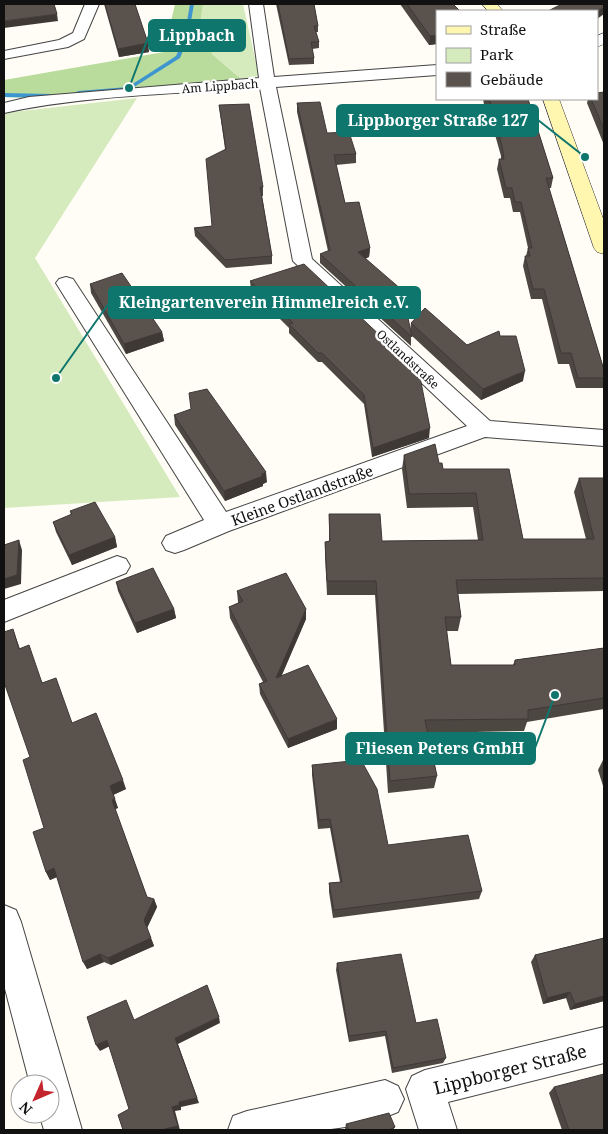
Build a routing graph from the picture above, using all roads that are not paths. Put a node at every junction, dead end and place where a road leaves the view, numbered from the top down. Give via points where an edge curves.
1 (92, 4) edge
2 (256, 4) edge
3 (4, 54) edge
4 (436, 70) edge
5 (269, 92) junction
6 (551, 100) edge
7 (4, 108) edge
8 (604, 248) edge
9 (66, 283) dead end
10 (484, 430) junction
11 (604, 438) edge
12 (220, 524) junction
13 (175, 543) dead end
14 (117, 566) dead end
15 (4, 611) edge
16 (4, 922) edge
17 (604, 1046) edge
18 (47, 1074) edge
19 (385, 1099) dead end
20 (247, 1130) edge
21 (438, 1130) edge

1 - 3 street via 79,36 63,44
2 - 5 street, Ostlandstraße
4 - 5 street, Am Lippbach
5 - 7 street, Am Lippbach via 101,95 29,102
5 - 10 street, Ostlandstraße via 303,261
6 - 8 main road
9 - 12 street, Kleine Ostlandstraße
10 - 11 street
10 - 12 street, Kleine Ostlandstraße
12 - 13 street
14 - 15 street
16 - 18 street
17 - 21 street, Lippborger Straße via 425,1089
19 - 20 street

